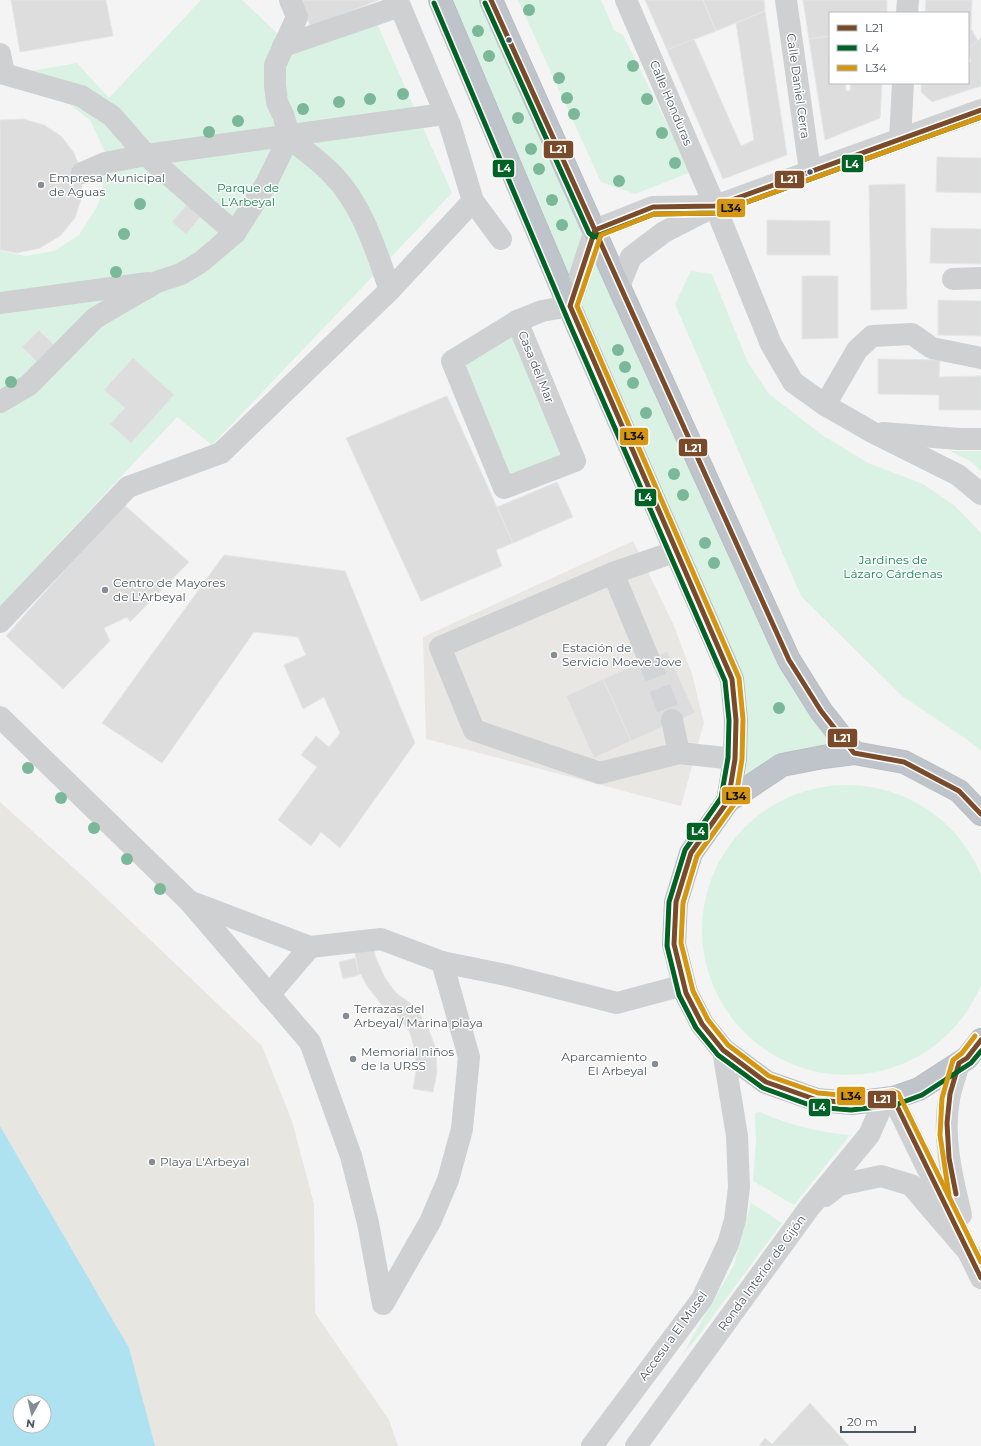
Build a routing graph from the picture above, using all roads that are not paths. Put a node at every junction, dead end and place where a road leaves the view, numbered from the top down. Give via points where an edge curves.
1 (440, 0) edge
2 (491, 0) edge
3 (626, 0) edge
4 (786, 0) edge
5 (908, 0) edge
6 (293, 8) edge
7 (907, 12) edge
8 (306, 38) junction
9 (284, 46) junction
10 (2, 64) edge
11 (903, 84) edge
12 (981, 110) edge
13 (444, 114) junction
14 (289, 137) junction
15 (900, 139) junction
16 (146, 156) junction
17 (810, 171) junction
18 (82, 173) dead end
19 (473, 201) junction
20 (715, 206) junction
21 (595, 230) junction
22 (235, 233) junction
23 (501, 239) dead end
24 (981, 278) edge
25 (953, 279) dead end
26 (158, 282) junction
27 (619, 286) junction
28 (390, 290) junction
29 (0, 303) edge
30 (570, 306) junction
31 (517, 321) junction
32 (981, 358) edge
33 (0, 402) edge
34 (825, 405) junction
35 (872, 432) junction
36 (981, 438) edge
37 (981, 494) edge
38 (676, 551) junction
39 (613, 573) junction
40 (0, 622) edge
41 (648, 657) tunnel mouth
42 (0, 717) edge
43 (672, 720) tunnel mouth
44 (679, 753) junction
45 (854, 753) junction
46 (735, 759) junction
47 (728, 802) junction
48 (981, 814) edge
49 (189, 902) junction
50 (310, 947) junction
51 (442, 962) junction
52 (684, 985) junction
53 (269, 995) junction
54 (981, 1040) edge
55 (723, 1050) junction
56 (959, 1063) junction
57 (889, 1099) junction
58 (809, 1208) junction
59 (971, 1255) junction
60 (981, 1278) edge
61 (592, 1446) edge
62 (636, 1446) edge

1 - 30 highway
2 - 21 highway
3 - 20 street, Calle Honduras
4 - 17 street, Calle Daniel Cerra
5 - 7 street
6 - 8 street
6 - 9 street
8 - 9 street
8 - 13 street via 400,6
9 - 14 street via 276,65 275,85 277,102
10 - 16 street via 81,96 112,116
11 - 15 street
12 - 15 street
13 - 14 street
13 - 19 street
14 - 16 street
14 - 22 street via 266,184
14 - 28 street via 333,175 356,206
15 - 17 street
16 - 18 street via 105,163
16 - 22 street
17 - 20 street
19 - 23 street
19 - 28 street
20 - 21 street via 653,207
20 - 27 street via 664,232 631,257
20 - 34 street, Calle Honduras via 771,344 794,382
21 - 27 highway
21 - 30 street
22 - 26 street via 201,262 181,274
24 - 25 street
26 - 29 street
26 - 33 street via 96,318 29,385
27 - 45 highway via 789,660 821,711
28 - 40 street via 353,338 221,453 128,487
30 - 31 street via 542,311
30 - 38 highway
31 - 31 street, Casa del Mar via 575,461 504,488 452,361
32 - 34 street via 932,348 912,334 872,336 857,350
34 - 35 street, Calle Honduras
35 - 36 street via 959,439
35 - 37 street, Calle Honduras via 958,475
38 - 39 street
38 - 46 highway via 732,679 736,720
39 - 41 street
39 - 44 street via 440,647 474,730 600,773
42 - 49 street
43 - 44 street
44 - 46 street
45 - 47 highway via 823,756 782,765
45 - 48 highway via 904,762 959,791
46 - 47 highway
47 - 52 highway, Accesu a El Musel via 691,853 676,902 674,944
49 - 50 street
49 - 53 street
50 - 51 street via 381,939
50 - 53 street
51 - 52 street via 617,1002
51 - 53 street via 469,1057 462,1129 448,1180 430,1222 383,1304 368,1223 351,1156 310,1042
52 - 55 highway, Accesu a El Musel via 702,1024
54 - 56 highway, Accesu a El Musel via 967,1058
55 - 57 highway, Accesu a El Musel via 766,1082 817,1100 852,1103
55 - 61 street, Accesu a El Musel via 737,1136 739,1188 735,1220 728,1244 702,1299
56 - 57 highway, Accesu a El Musel via 919,1089
56 - 59 street via 949,1098 946,1127 951,1173
57 - 58 street, Ronda Interior de Gijón via 869,1135
57 - 59 street
58 - 59 street via 839,1185 881,1176 911,1185
58 - 62 street, Ronda Interior de Gijón
59 - 60 street

